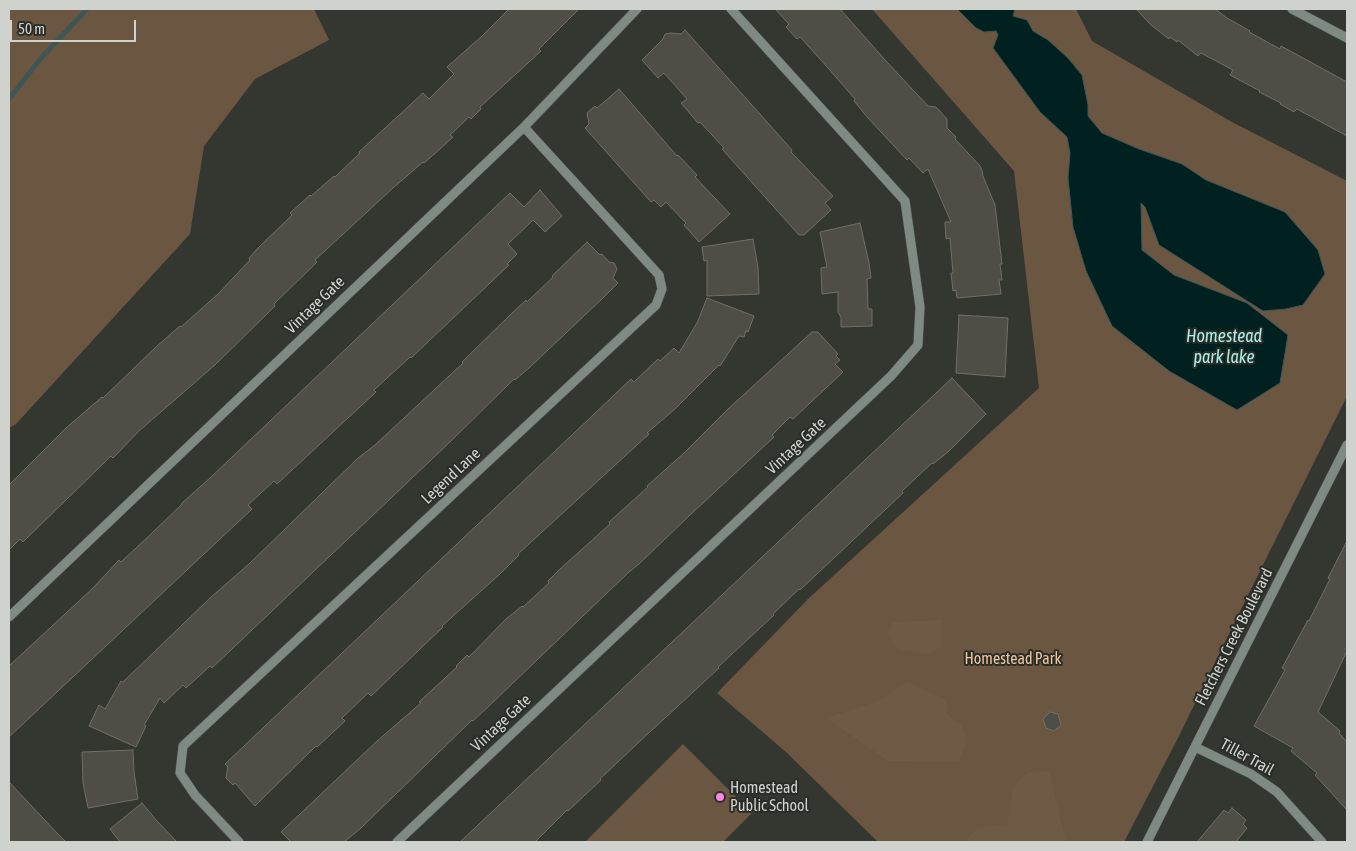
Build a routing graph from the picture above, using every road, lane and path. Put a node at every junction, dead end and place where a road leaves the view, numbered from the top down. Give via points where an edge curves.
1 (638, 9) edge
2 (731, 9) edge
3 (1292, 9) edge
4 (1347, 38) edge
5 (524, 127) junction
6 (1347, 445) edge
7 (9, 617) edge
8 (1195, 747) junction
9 (239, 842) edge
10 (397, 842) edge
11 (1147, 842) edge
12 (1322, 842) edge

1 - 5 street, Vintage Gate
2 - 10 street, Vintage Gate via 906,201 920,308 918,345 891,376
3 - 4 street
5 - 7 street, Vintage Gate
5 - 9 street, Legend Lane via 659,275 662,289 656,305 183,746 180,773 195,796
6 - 8 street, Fletchers Creek Boulevard
8 - 11 street, Fletchers Creek Boulevard
8 - 12 street, Tiller Trail via 1251,774 1277,792

